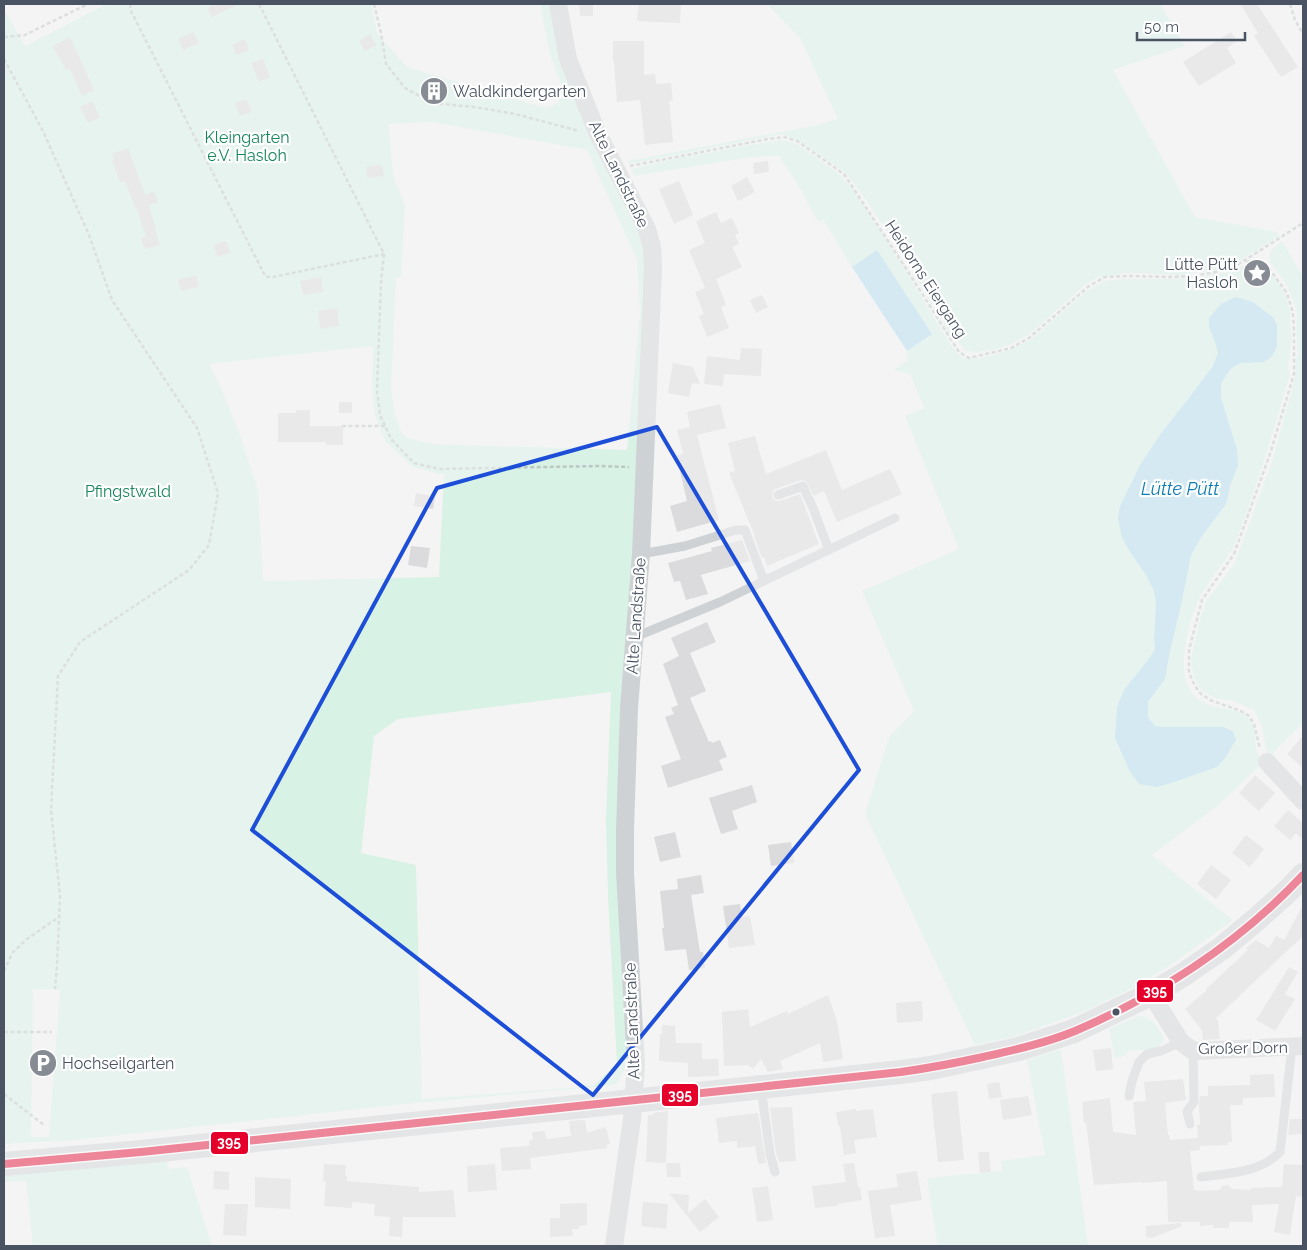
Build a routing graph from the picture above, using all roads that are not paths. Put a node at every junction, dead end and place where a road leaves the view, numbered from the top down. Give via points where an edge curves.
1 (558, 4) edge
2 (778, 495) dead end
3 (895, 518) dead end
4 (829, 550) junction
5 (641, 554) junction
6 (764, 581) junction
7 (635, 636) junction
8 (1266, 762) road end
9 (1303, 801) edge
10 (1303, 875) edge
11 (1151, 994) junction
12 (1298, 1046) edge
13 (1187, 1047) junction
14 (761, 1087) junction
15 (1129, 1096) dead end
16 (634, 1101) junction
17 (1190, 1124) dead end
18 (4, 1164) edge
19 (775, 1172) dead end
20 (1201, 1177) dead end
21 (614, 1246) edge

1 - 5 street, Alte Landstraße via 568,59 597,132 647,229 652,247
2 - 4 lane via 803,486
3 - 4 lane
4 - 6 lane
5 - 6 lane via 745,530
5 - 7 street, Alte Landstraße
6 - 7 lane
7 - 16 street, Alte Landstraße via 625,830 636,1066
8 - 9 street
10 - 11 main road via 1222,948
11 - 13 street, Großer Dorn
11 - 14 main road via 1074,1031 1019,1049 931,1068
12 - 13 street, Großer Dorn
12 - 20 lane via 1280,1152 1272,1160 1247,1171
13 - 15 lane via 1147,1054 1139,1062
13 - 17 lane via 1194,1102 1187,1111
14 - 16 main road
14 - 19 lane
16 - 18 main road
16 - 21 street, Alte Landstraße

